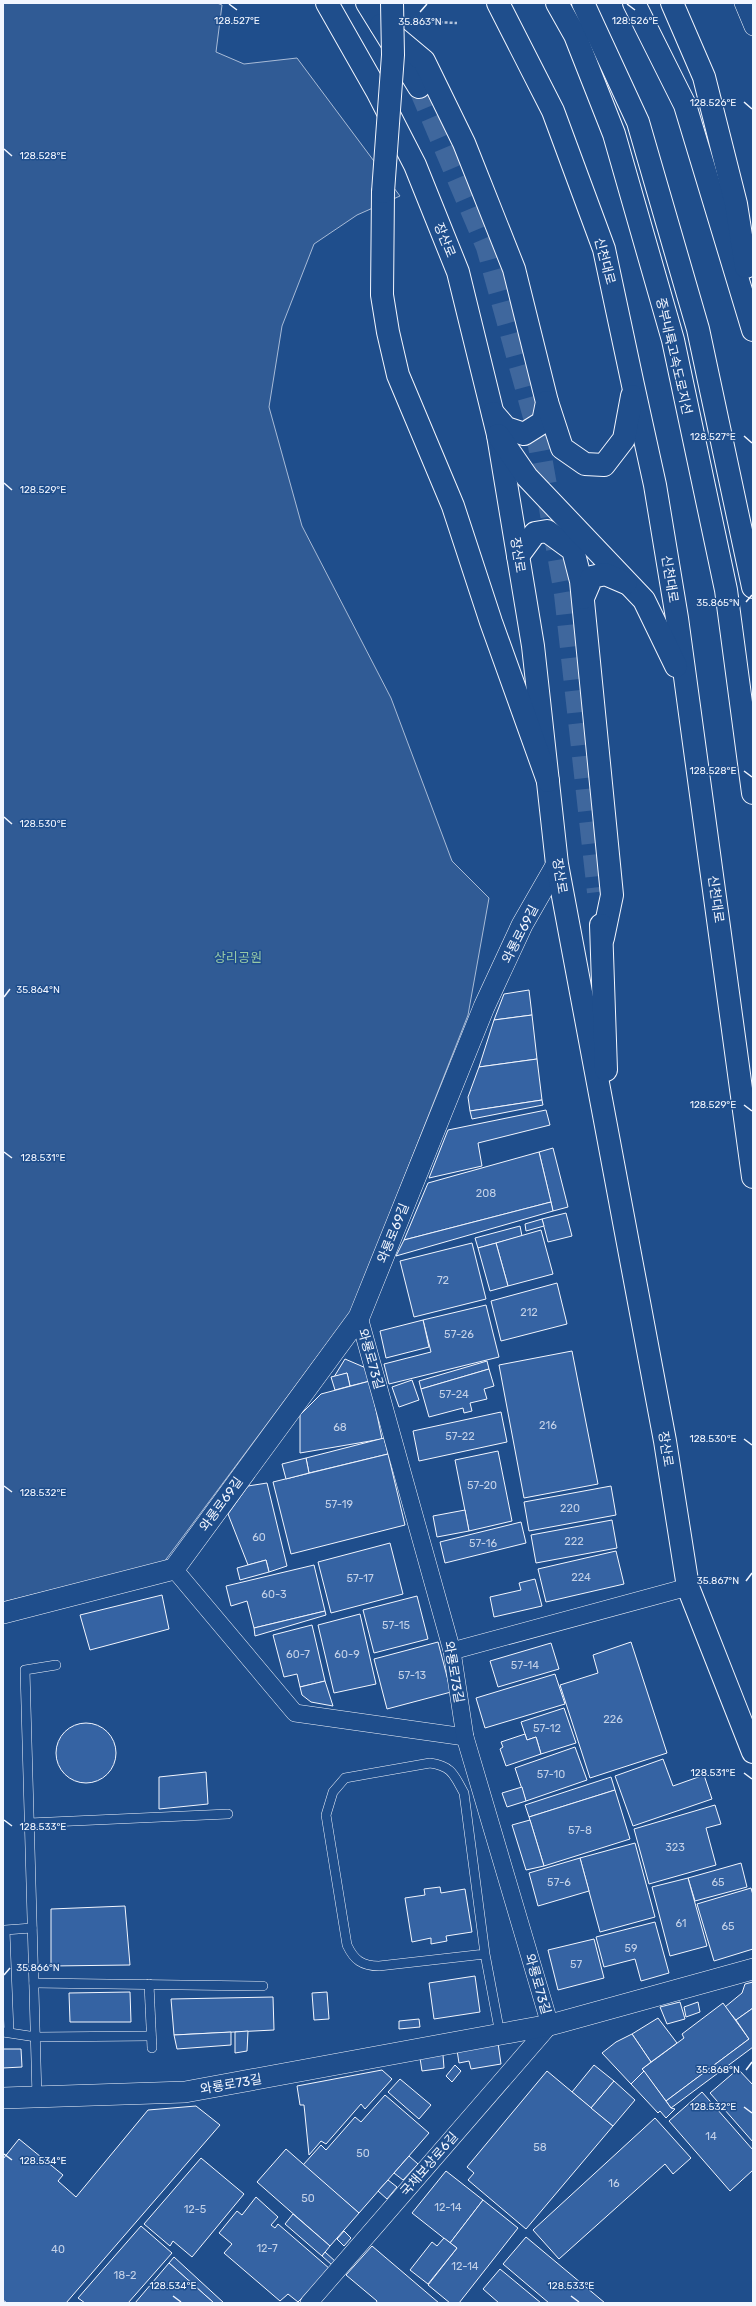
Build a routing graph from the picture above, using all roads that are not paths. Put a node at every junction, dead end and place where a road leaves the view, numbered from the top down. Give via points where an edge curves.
1 (327, 3) edge
2 (367, 3) edge
3 (392, 3) edge
4 (498, 3) edge
5 (558, 3) edge
6 (583, 3) edge
7 (634, 3) edge
8 (672, 3) edge
9 (744, 3) edge
10 (381, 25) junction
11 (753, 27) edge
12 (419, 87) tunnel mouth
13 (753, 314) edge
14 (753, 330) edge
15 (633, 385) junction
16 (547, 402) junction
17 (492, 413) junction
18 (498, 435) junction
19 (518, 556) junction
20 (629, 584) junction
21 (753, 587) edge
22 (583, 598) junction
23 (687, 690) junction
24 (548, 781) junction
25 (753, 793) edge
26 (557, 864) junction
27 (598, 892) tunnel mouth
28 (602, 938) junction
29 (608, 1137) junction
30 (753, 1177) edge
31 (359, 1317) junction
32 (174, 1569) junction
33 (688, 1587) junction
34 (3, 1613) edge
35 (452, 1651) junction
36 (56, 1665) dead end
37 (465, 1737) junction
38 (753, 1752) edge
39 (228, 1814) dead end
40 (29, 1824) junction
41 (32, 1928) junction
42 (485, 1954) junction
43 (753, 1969) edge
44 (34, 1983) junction
45 (149, 1984) junction
46 (263, 1986) dead end
47 (550, 2025) junction
48 (6, 2032) edge
49 (500, 2034) junction
50 (150, 2036) junction
51 (36, 2037) junction
52 (152, 2048) dead end
53 (37, 2096) junction
54 (3, 2098) edge
55 (309, 2303) edge

1 - 17 main road, 장산로 via 415,165 455,265
2 - 10 main road
3 - 24 main road, bridge via 393,55 382,192 382,295 388,332 398,375 454,506 491,622
4 - 15 main road, 신천대로 via 553,110 604,249
5 - 25 main road, 중부내륙고속도로지선 via 575,35 614,134 673,340 726,590
6 - 21 main road via 638,122 698,329
7 - 14 main road via 685,105
8 - 13 main road via 704,77 736,204
9 - 11 street
10 - 12 main road
10 - 16 main road via 424,61 464,143 514,269
15 - 16 main road via 624,439 604,465 585,464 562,448
15 - 23 main road, 신천대로 via 655,485
16 - 17 main road via 542,422 524,434 506,428
17 - 18 main road, 장산로
18 - 19 main road, 장산로
18 - 20 main road via 527,477
19 - 22 main road via 534,533 547,531 573,550
19 - 24 main road, 장산로 via 533,646
20 - 22 main road via 605,574 592,577
20 - 23 main road via 644,600
22 - 28 main road via 612,895
23 - 30 main road, 신천대로
24 - 26 main road, 장산로
26 - 29 main road, 장산로
26 - 31 street, 와룡로69길 via 522,925 484,1007
27 - 28 main road, 장산로
28 - 29 main road, 장산로
29 - 33 main road, 장산로 via 665,1441
31 - 32 street, 와룡로69길
31 - 35 street, 와룡로73길
32 - 34 street
32 - 37 street via 295,1713
33 - 35 street
33 - 38 main road, 장산로
35 - 37 street, 와룡로73길
36 - 40 lane via 25,1670
37 - 47 street, 와룡로73길
39 - 40 lane
40 - 41 lane
41 - 44 lane
41 - 48 lane via 5,1930
42 - 42 lane via 464,1793 455,1777 444,1765 430,1763 345,1778 333,1792 326,1815 347,1945 353,1958 366,1966 378,1966
42 - 49 lane
43 - 47 street, 와룡로73길
44 - 45 lane
44 - 51 lane
45 - 46 lane
45 - 50 lane
47 - 49 street, 와룡로73길
47 - 55 street, 국채보상로6길
48 - 51 lane
49 - 53 street, 와룡로73길 via 185,2092
50 - 51 lane
50 - 52 lane
51 - 53 lane
53 - 54 street, 와룡로73길

